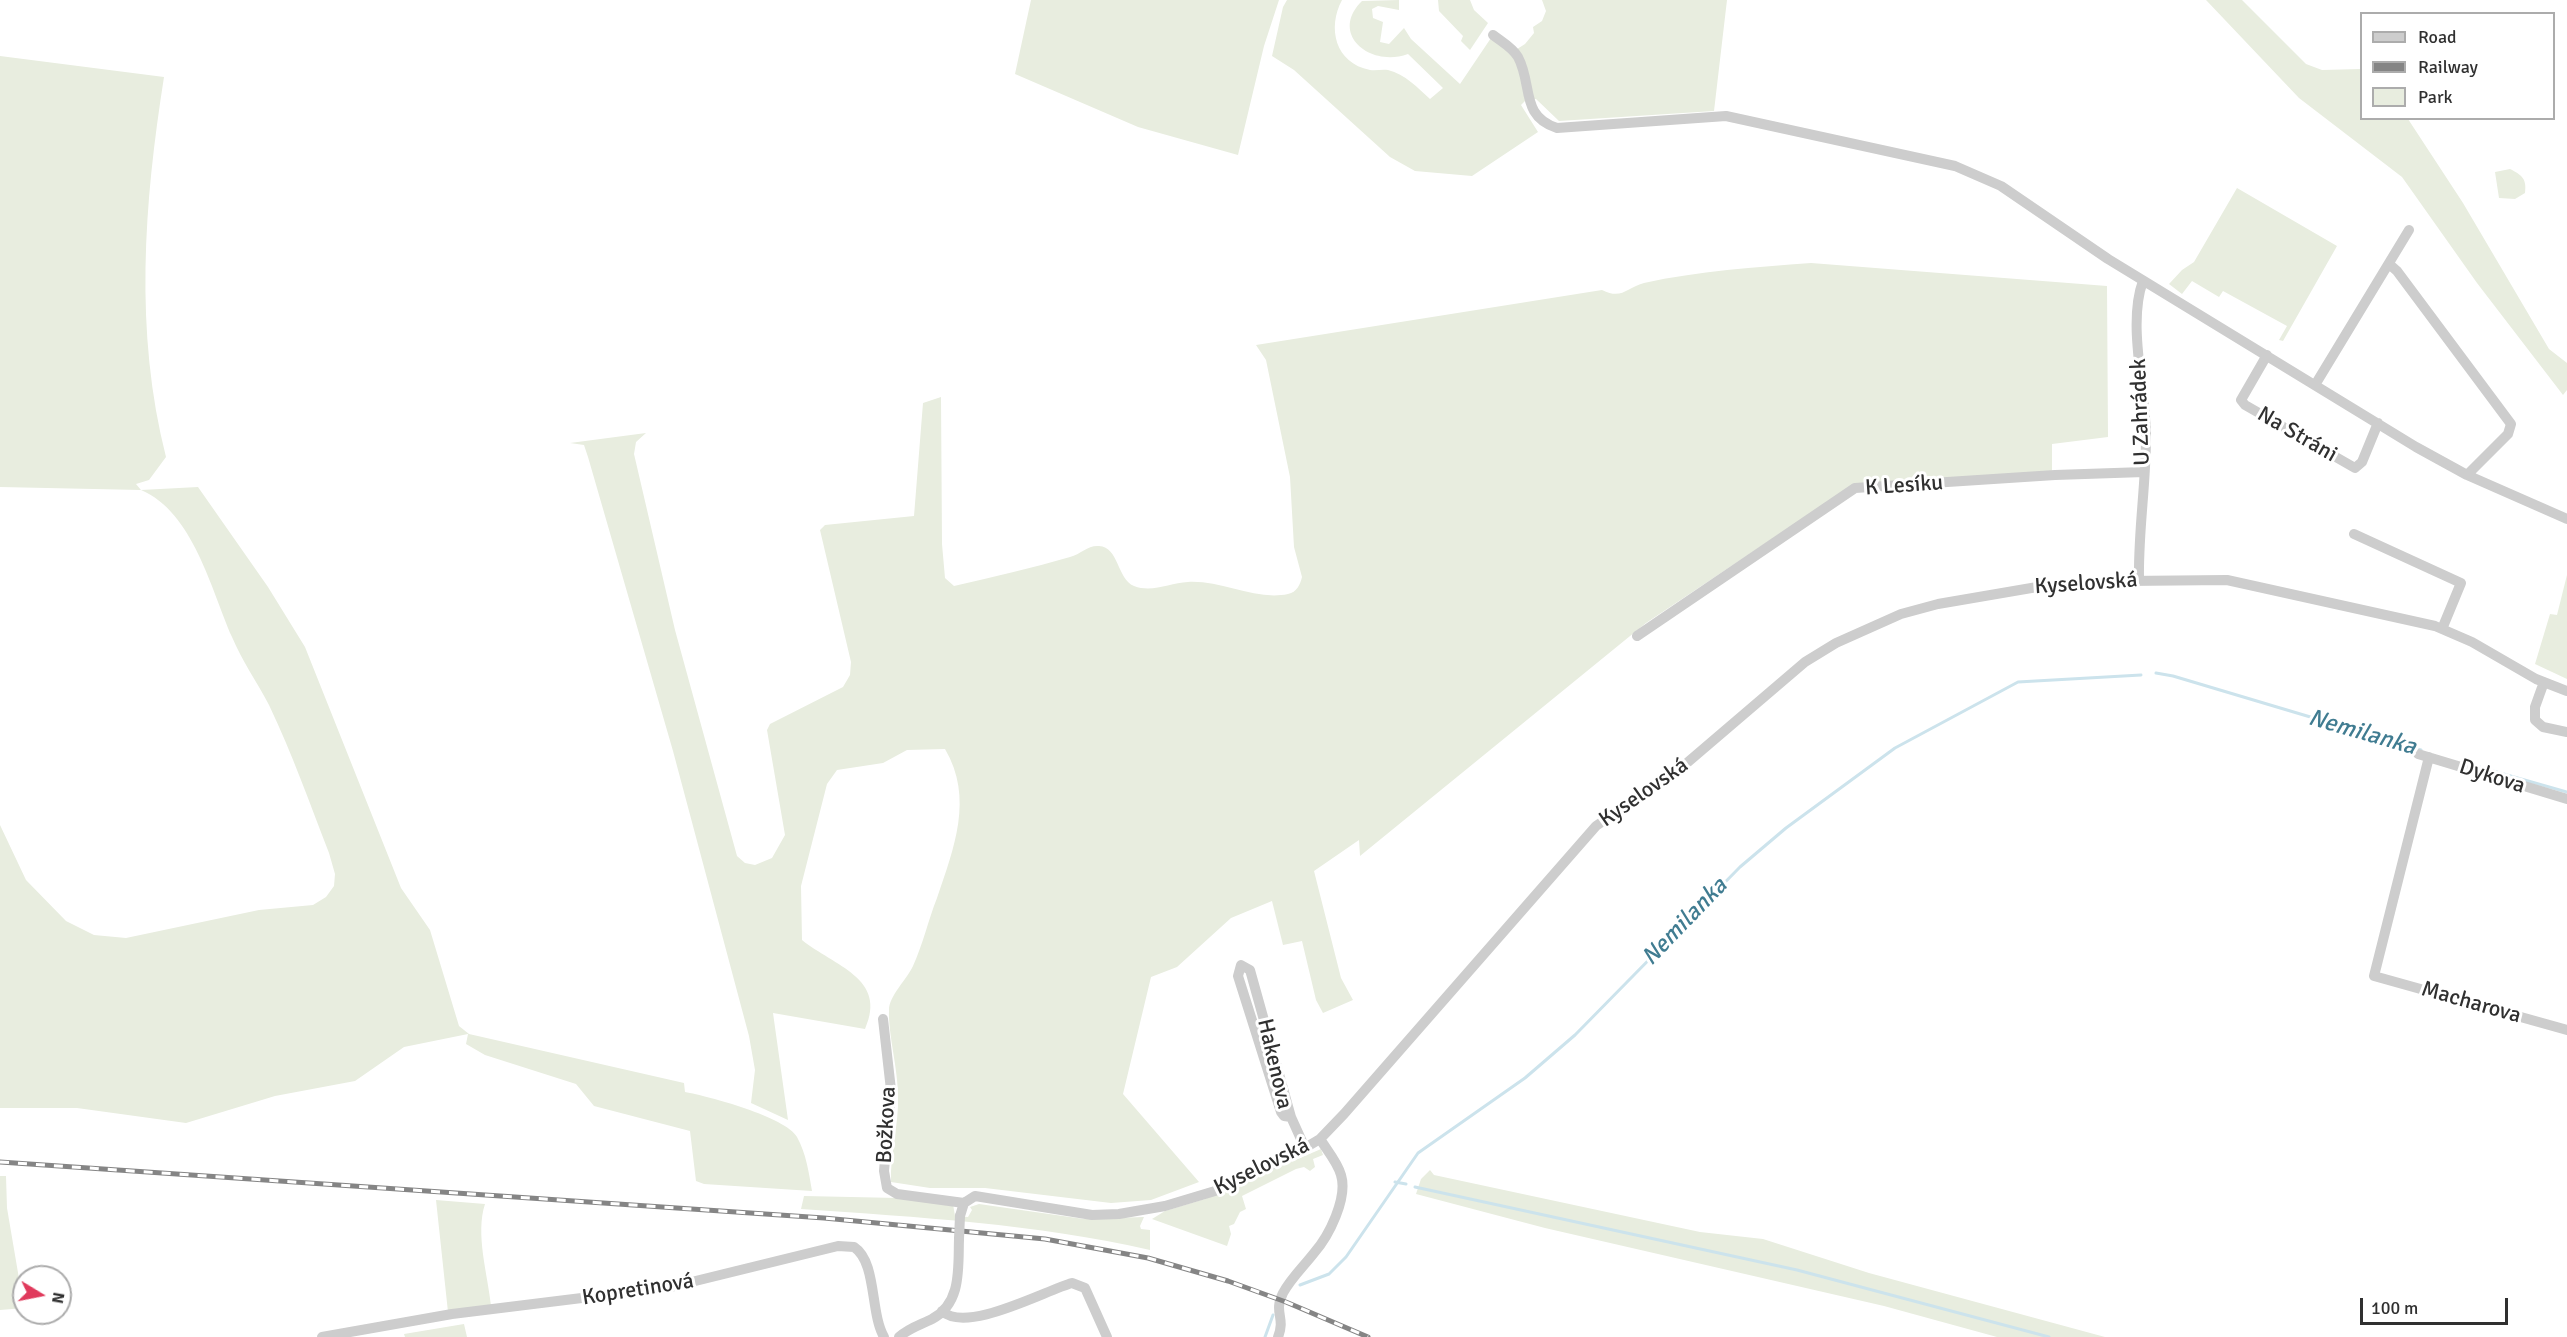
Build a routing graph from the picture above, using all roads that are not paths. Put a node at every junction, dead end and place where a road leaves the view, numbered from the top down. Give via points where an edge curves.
1 (1493, 35) dead end
2 (2409, 230) dead end
3 (2389, 264) junction
4 (2143, 281) junction
5 (2266, 355) junction
6 (2315, 385) junction
7 (2378, 423) junction
8 (2144, 472) junction
9 (2467, 475) junction
10 (2567, 519) edge
11 (2354, 534) dead end
12 (2139, 580) junction
13 (2442, 629) junction
14 (1636, 636) dead end
15 (2544, 682) junction
16 (2567, 691) edge
17 (2567, 732) edge
18 (2567, 799) edge
19 (2374, 976) joint
20 (883, 1019) dead end
21 (2567, 1030) edge
22 (1291, 1117) junction
23 (1320, 1139) junction
24 (1305, 1148) junction
25 (964, 1203) junction
26 (942, 1311) junction
27 (322, 1337) edge
28 (884, 1337) edge
29 (899, 1337) edge
30 (1107, 1337) edge
31 (1278, 1337) edge

1 - 4 street via 1517,56 1530,103 1544,124 1557,128 1726,116 1955,166 2001,186
2 - 3 street
3 - 6 street
3 - 9 street via 2511,424 2508,434
4 - 5 street
4 - 8 street, U Zahrádek via 2139,340 2146,427
5 - 6 street
5 - 7 street, Na Stráni via 2242,401 2284,429 2355,468 2362,462
6 - 7 street
7 - 9 street
8 - 12 street, U Zahrádek
8 - 14 street, K Lesíku via 1855,488
9 - 10 street
11 - 13 street via 2461,583
12 - 13 street, Kyselovská via 2246,583
12 - 23 street, Kyselovská via 2043,586 1923,608 1864,630 1805,662 1688,762 1616,809 1591,831
13 - 15 street, Kyselovská
15 - 16 street, Kyselovská
15 - 17 street via 2535,711 2536,722
18 - 19 street, Dykova via 2423,755
19 - 21 street, Macharova
20 - 25 street, Božkova via 891,1090 884,1171 887,1188 897,1194
22 - 22 street, Hakenova via 1281,1112 1238,976 1241,965 1250,969
22 - 24 street
23 - 24 street, Kyselovská
23 - 31 street via 1341,1173 1341,1196 1323,1242 1295,1275 1279,1302 1283,1325
24 - 25 street, Kyselovská via 1206,1194 1128,1213 1071,1213 978,1196
25 - 26 street, bridge via 956,1286
26 - 29 street
26 - 30 street via 950,1317 983,1316 1072,1283 1085,1288
27 - 28 street, Kopretinová via 452,1314 672,1287 843,1246 856,1248 864,1258

